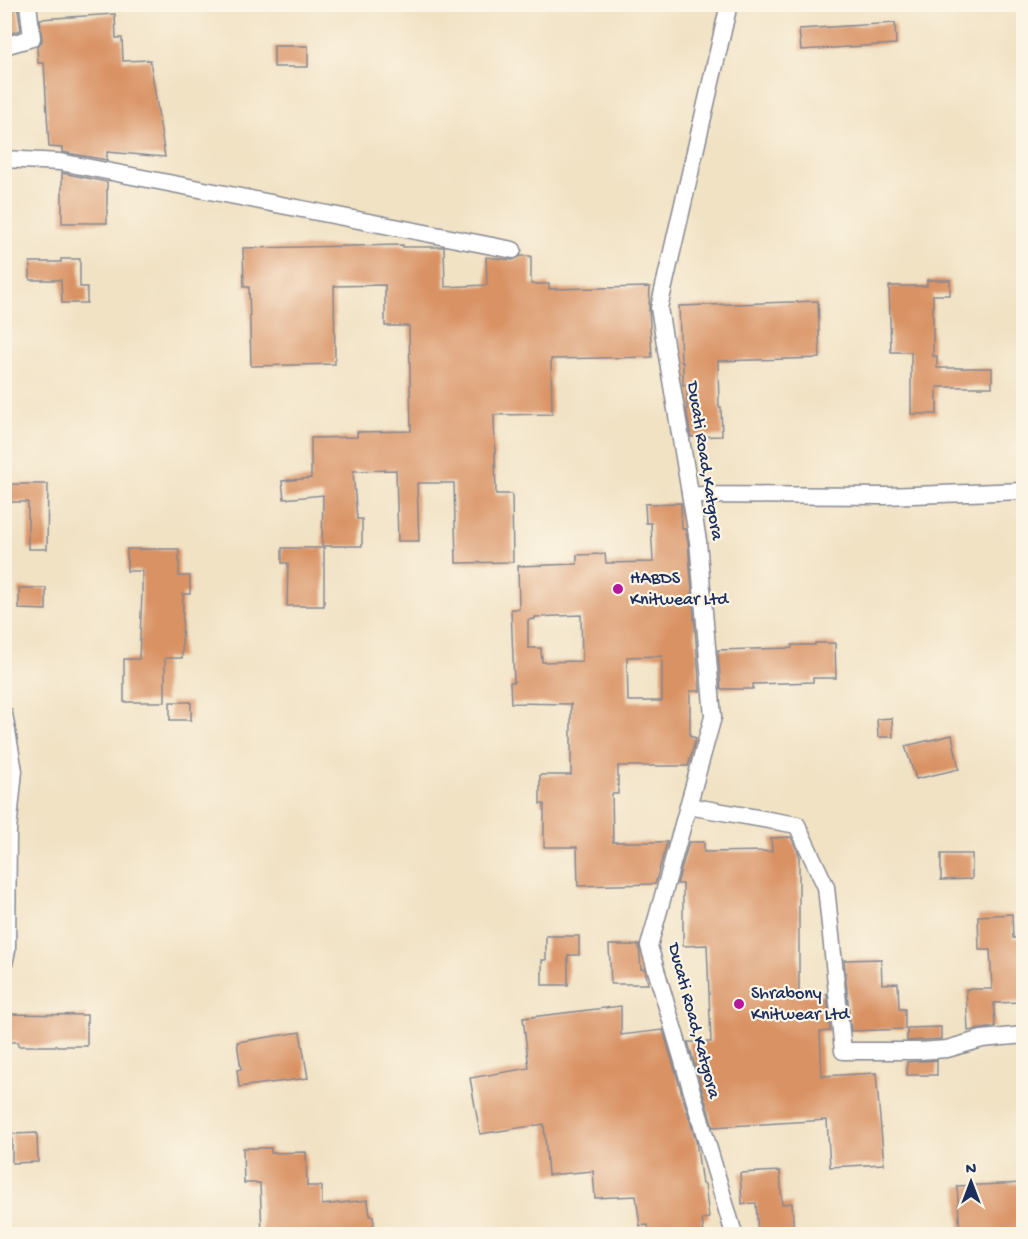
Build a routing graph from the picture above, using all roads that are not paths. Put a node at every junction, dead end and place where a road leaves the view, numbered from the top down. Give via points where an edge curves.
1 (28, 4) edge
2 (729, 4) edge
3 (4, 46) edge
4 (4, 159) edge
5 (513, 250) dead end
6 (1023, 491) edge
7 (690, 495) junction
8 (4, 714) edge
9 (688, 806) junction
10 (4, 964) edge
11 (1023, 1035) edge
12 (734, 1234) edge

1 - 3 street via 32,38
2 - 7 street, Ducati Road,Katgora via 659,308
4 - 5 street via 60,162
6 - 7 street via 885,496
7 - 9 street, Ducati Road,Katgora via 698,541 713,717
8 - 10 street via 14,771
9 - 11 street via 797,825 826,888 843,1051 928,1050
9 - 12 street, Ducati Road,Katgora via 649,946

